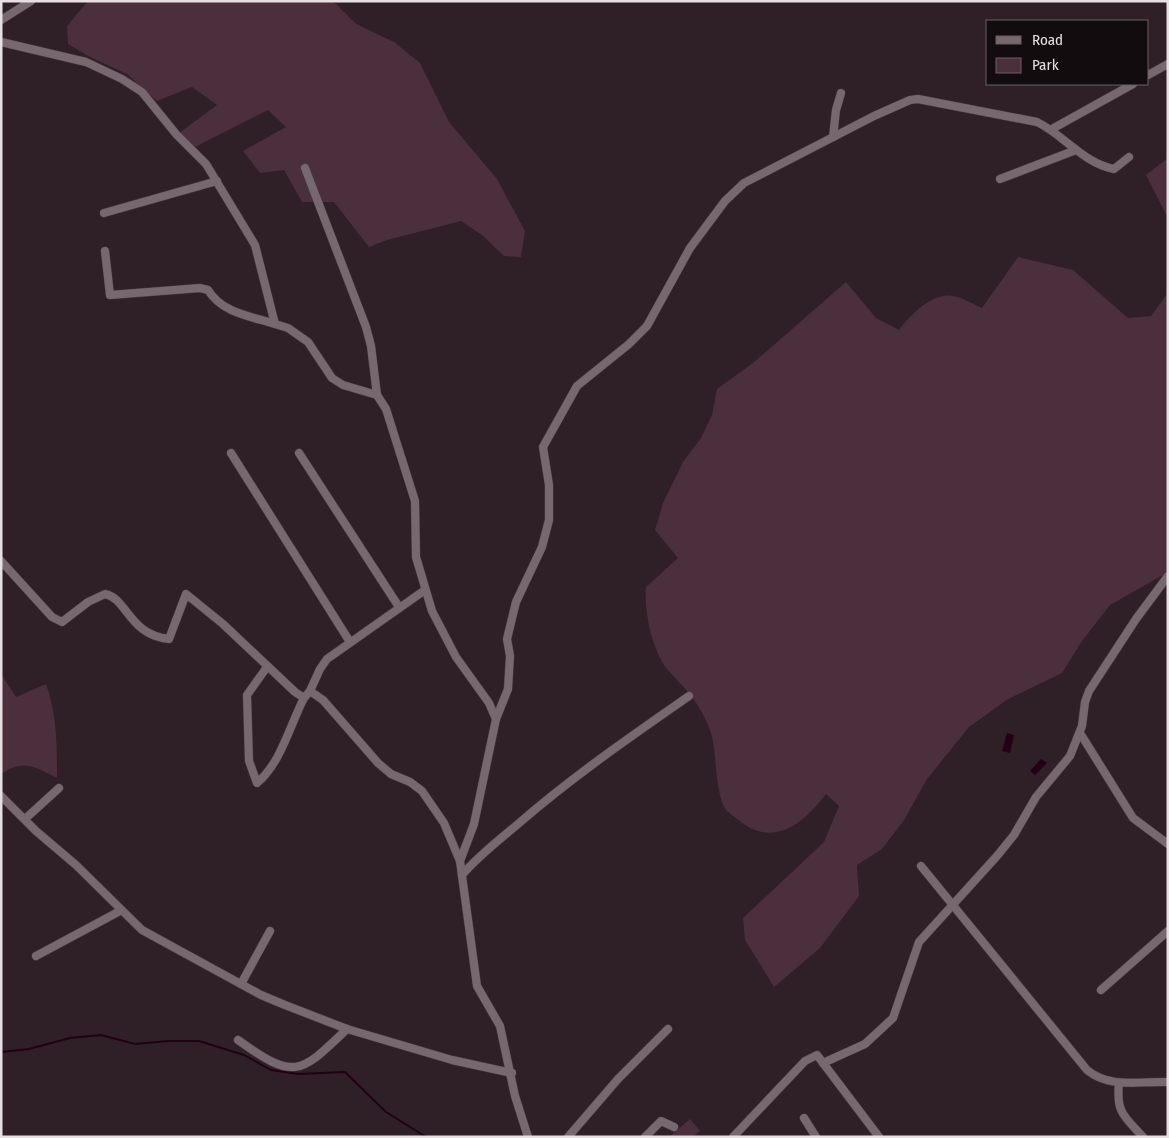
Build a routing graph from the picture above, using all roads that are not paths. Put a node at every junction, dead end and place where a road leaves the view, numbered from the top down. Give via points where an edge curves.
1 (30, 1) edge
2 (1, 20) edge
3 (1, 42) edge
4 (1168, 64) edge
5 (1149, 74) edge
6 (1131, 85) edge
7 (841, 93) dead end
8 (1052, 129) junction
9 (833, 137) junction
10 (1076, 150) junction
11 (1129, 157) dead end
12 (305, 168) dead end
13 (1000, 179) dead end
14 (217, 181) junction
15 (104, 213) dead end
16 (105, 251) dead end
17 (275, 324) junction
18 (377, 395) junction
19 (231, 453) dead end
20 (299, 453) dead end
21 (1, 561) edge
22 (1168, 576) edge
23 (425, 590) junction
24 (399, 607) junction
25 (350, 642) junction
26 (267, 667) junction
27 (307, 695) junction
28 (689, 696) dead end
29 (496, 720) junction
30 (1080, 733) junction
31 (59, 788) dead end
32 (1, 796) edge
33 (25, 820) junction
34 (1168, 844) edge
35 (460, 860) junction
36 (921, 866) dead end
37 (462, 875) junction
38 (954, 904) junction
39 (120, 911) junction
40 (270, 931) dead end
41 (1168, 931) edge
42 (36, 956) dead end
43 (241, 984) junction
44 (1101, 990) dead end
45 (347, 1029) junction
46 (668, 1029) dead end
47 (238, 1040) dead end
48 (823, 1063) junction
49 (512, 1073) junction
50 (1168, 1082) edge
51 (1119, 1083) junction
52 (804, 1118) dead end
53 (674, 1127) dead end
54 (528, 1137) edge
55 (568, 1137) edge
56 (645, 1137) edge
57 (733, 1137) edge
58 (816, 1137) edge
59 (879, 1137) edge
60 (1143, 1137) edge

1 - 2 street
3 - 14 street via 86,62 132,85 142,92 206,164
4 - 5 street
6 - 8 street
7 - 9 street
8 - 9 street via 1037,122 918,99
8 - 10 street
9 - 29 street via 744,183 725,201 690,248 647,326 578,386 543,447 549,485 549,520 542,547 516,602 507,639 510,656 508,689
10 - 11 street via 1104,167 1114,169
10 - 13 street
12 - 18 street via 366,327
14 - 15 street
14 - 17 street via 256,246
16 - 17 street via 110,295 200,288 208,290 223,307
17 - 18 street via 288,328 308,342 332,378
18 - 23 street via 391,420 415,501 415,547
19 - 25 street
20 - 24 street
21 - 26 street via 52,617 62,622 88,602 105,594 113,596 138,626 159,638 169,639 186,594
22 - 30 street via 1136,618 1089,691
23 - 24 street
23 - 29 street via 456,657 474,680
24 - 25 street
25 - 27 street via 327,659
26 - 27 street
26 - 27 street via 247,695 249,761 257,783 265,777
27 - 35 street via 323,700 391,774 422,791 444,823
28 - 37 street via 560,788
29 - 35 street via 474,824
30 - 34 street via 1133,818
30 - 38 street via 1070,756 1036,797 1014,835
31 - 33 street
32 - 33 street
33 - 39 street via 76,864
35 - 37 street
36 - 38 street
37 - 49 street via 478,986 500,1026
38 - 48 street via 919,942 894,1018 865,1044
38 - 51 street via 1087,1070 1102,1080
39 - 42 street
39 - 43 street via 142,930
40 - 43 street
41 - 44 street
43 - 45 street
45 - 47 street via 318,1057 306,1066 296,1068 282,1067
45 - 49 street via 452,1060
46 - 55 street via 618,1079
48 - 57 street via 817,1055 805,1062
48 - 59 street
49 - 54 street via 515,1096
50 - 51 street
51 - 60 street via 1117,1102 1120,1110
52 - 58 street
53 - 56 street via 661,1121

